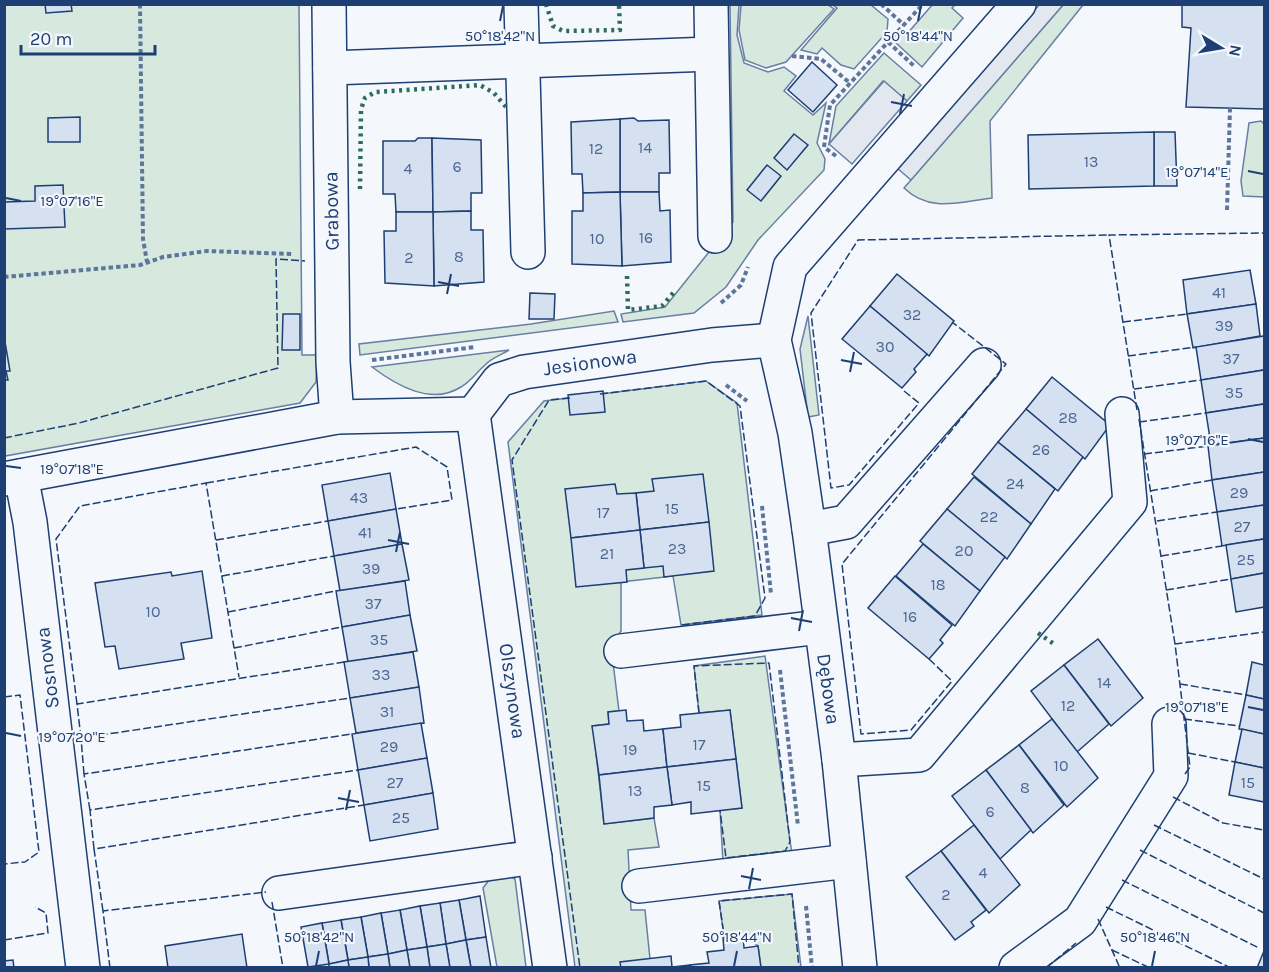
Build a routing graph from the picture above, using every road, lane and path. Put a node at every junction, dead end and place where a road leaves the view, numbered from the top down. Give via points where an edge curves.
1 (140, 4) edge
2 (329, 4) edge
3 (521, 4) edge
4 (711, 4) edge
5 (881, 4) edge
6 (1019, 4) edge
7 (904, 25) dead end
8 (888, 42) dead end
9 (711, 54) junction
10 (792, 56) dead end
11 (522, 61) junction
12 (915, 67) dead end
13 (330, 68) junction
14 (850, 83) dead end
15 (1230, 108) dead end
16 (1227, 210) dead end
17 (716, 236) dead end
18 (528, 252) dead end
19 (332, 254) junction
20 (147, 262) junction
21 (4, 277) edge
22 (774, 340) junction
23 (984, 365) dead end
24 (721, 381) dead end
25 (749, 403) dead end
26 (473, 414) junction
27 (1122, 414) dead end
28 (337, 417) junction
29 (13, 478) edge
30 (761, 497) dead end
31 (809, 529) junction
32 (820, 627) junction
33 (776, 632) junction
34 (621, 651) dead end
35 (1169, 724) dead end
36 (839, 760) junction
37 (535, 857) junction
38 (849, 861) junction
39 (802, 866) junction
40 (639, 886) dead end
41 (279, 893) dead end
42 (83, 968) edge
43 (550, 968) edge
44 (812, 968) edge
45 (860, 968) edge
46 (1016, 968) edge

1 - 20 path via 143,239
2 - 13 street, Grabowa
3 - 11 street
4 - 9 street
5 - 7 path
6 - 22 street via 790,267
8 - 12 path
9 - 11 street
9 - 17 street
10 - 14 path via 821,59
11 - 13 street
11 - 18 street
13 - 19 street, Grabowa
15 - 16 path
19 - 20 path via 207,251
19 - 28 street, Grabowa
20 - 21 path
22 - 26 street, Jesionowa via 524,372 499,380
22 - 31 street, Dębowa via 795,434
23 - 31 street via 846,522
24 - 25 path
26 - 28 street
26 - 37 street, Olszynowa
27 - 36 street via 1130,502 919,755
28 - 29 street
29 - 42 street, Sosnowa via 30,522
30 - 33 path
31 - 32 street, Dębowa
32 - 33 street
32 - 36 street, Dębowa
33 - 34 street
33 - 39 path
35 - 46 street via 1171,776 1086,912 1080,921
36 - 38 street, Dębowa
37 - 41 street
37 - 43 street, Olszynowa
38 - 39 street
38 - 45 street, Dębowa
39 - 40 street
39 - 44 path

